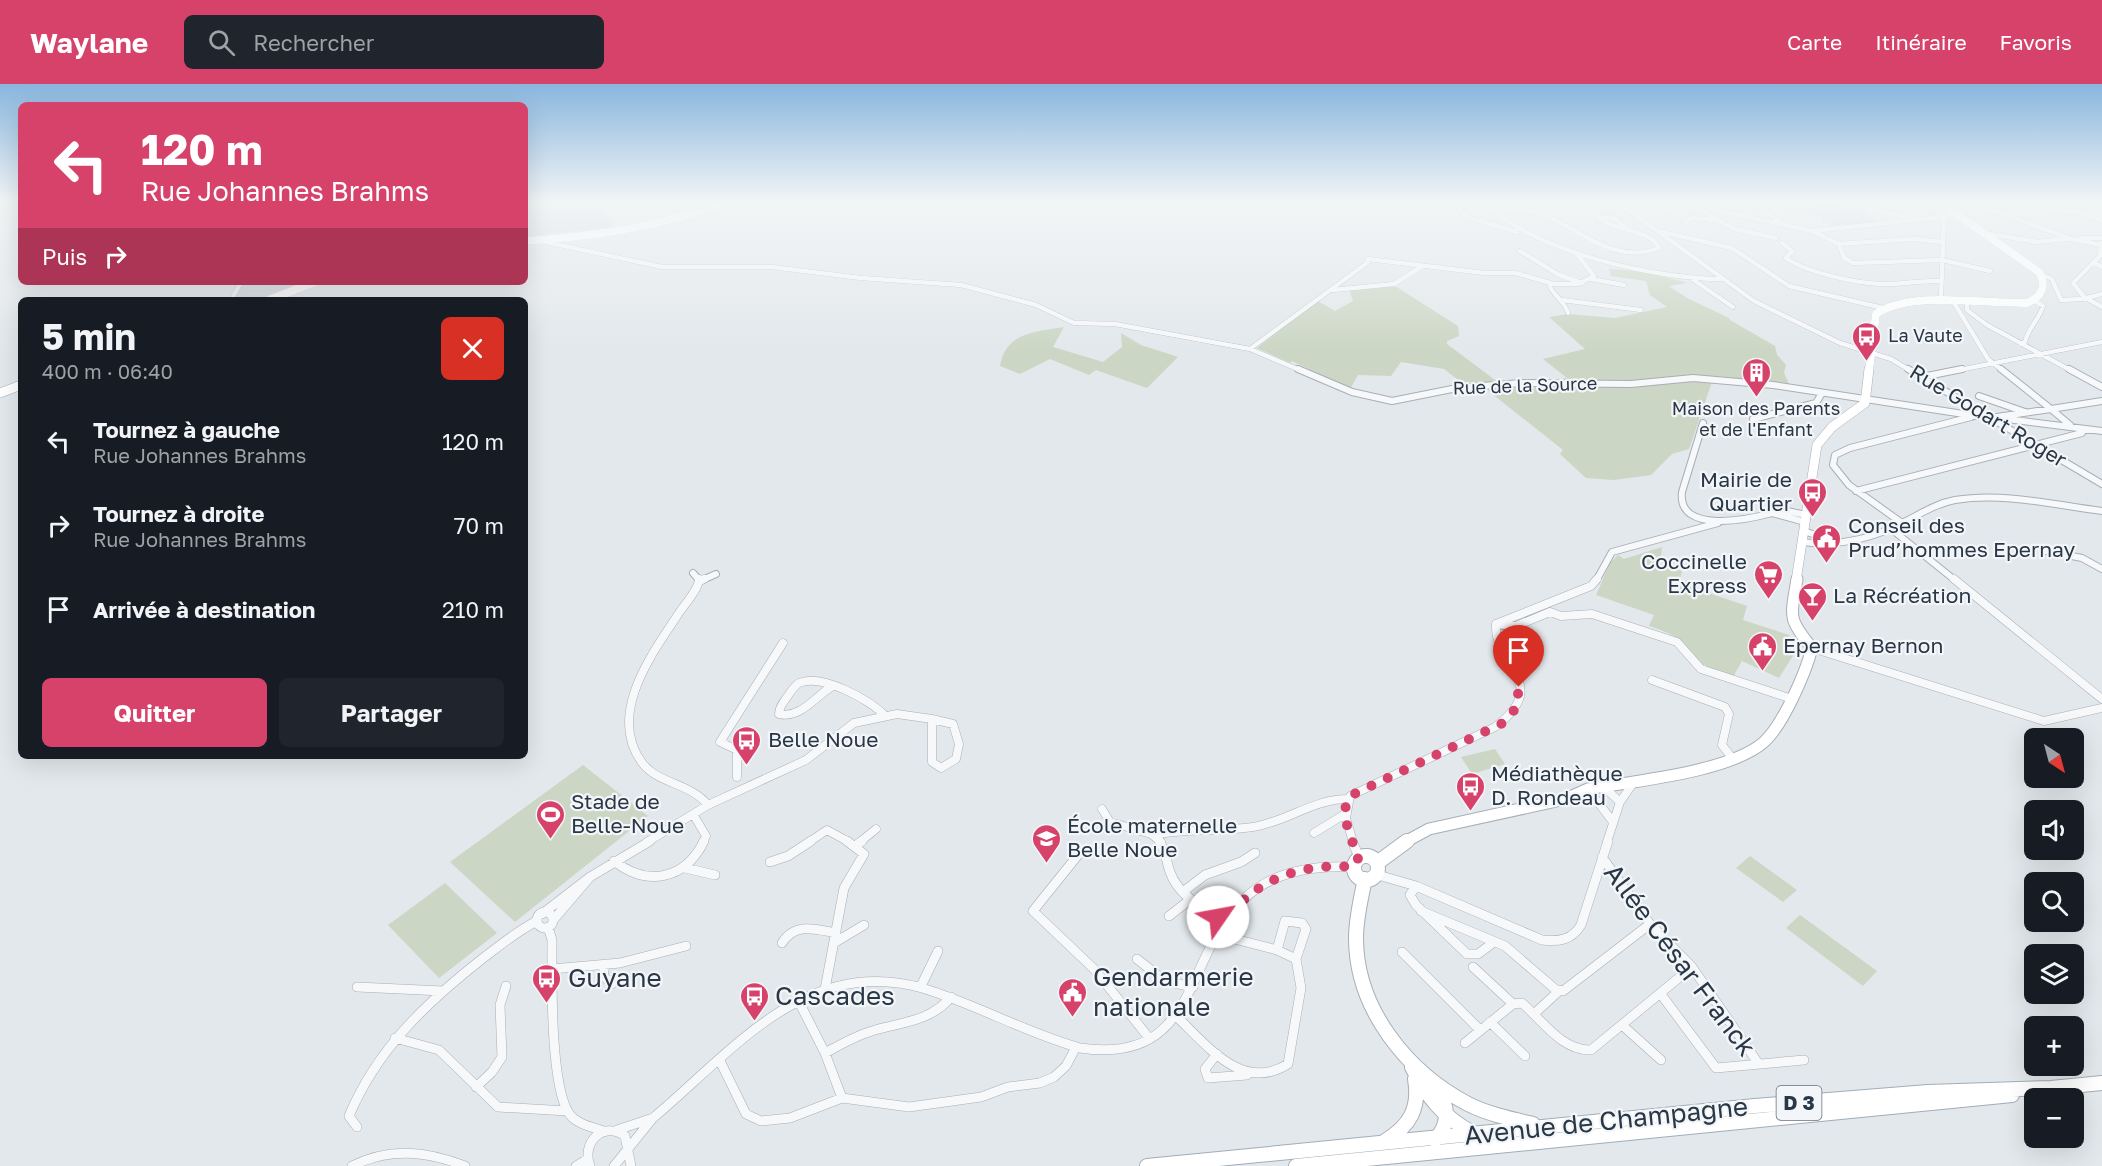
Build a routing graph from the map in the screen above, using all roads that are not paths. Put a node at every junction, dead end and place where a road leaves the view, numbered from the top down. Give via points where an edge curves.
1 (596, 251) edge
2 (1520, 251) dead end
3 (1628, 251) edge
4 (1648, 251) edge
5 (1687, 251) edge
6 (1739, 251) edge
7 (1792, 251) edge
8 (1842, 251) edge
9 (1942, 251) edge
10 (2010, 251) edge
11 (2100, 251) edge
12 (1575, 252) joint
13 (1942, 260) junction
14 (2093, 262) junction
15 (1421, 267) junction
16 (2102, 267) edge
17 (1990, 271) dead end
18 (2041, 274) junction
19 (1591, 279) junction
20 (1692, 279) junction
21 (1724, 279) junction
22 (1941, 281) junction
23 (1549, 283) junction
24 (1583, 283) junction
25 (300, 285) edge
26 (307, 285) edge
27 (1624, 285) dead end
28 (1327, 292) junction
29 (2102, 294) edge
30 (270, 297) edge
31 (277, 297) edge
32 (2087, 298) junction
33 (1562, 300) junction
34 (1948, 301) junction
35 (2035, 301) junction
36 (1967, 302) junction
37 (1733, 307) dead end
38 (2102, 307) edge
39 (1883, 308) junction
40 (1641, 310) dead end
41 (1569, 313) dead end
42 (2102, 342) edge
43 (2021, 344) junction
44 (1250, 349) junction
45 (1871, 353) junction
46 (2041, 354) junction
47 (1993, 363) junction
48 (1921, 377) junction
49 (18, 386) edge
50 (2102, 387) edge
51 (0, 393) edge
52 (1821, 393) junction
53 (1979, 396) dead end
54 (1866, 400) junction
55 (2102, 401) edge
56 (2051, 409) junction
57 (2027, 413) junction
58 (1973, 416) junction
59 (1998, 417) junction
60 (1990, 418) junction
61 (1753, 419) dead end
62 (1703, 423) dead end
63 (2070, 425) junction
64 (2084, 429) junction
65 (2102, 432) edge
66 (2034, 444) junction
67 (2102, 484) edge
68 (1856, 490) junction
69 (2102, 511) edge
70 (1718, 523) junction
71 (1805, 523) junction
72 (1902, 523) junction
73 (1890, 528) junction
74 (1838, 542) junction
75 (2046, 551) dead end
76 (2102, 569) edge
77 (693, 573) dead end
78 (716, 574) dead end
79 (700, 581) junction
80 (1496, 624) junction
81 (783, 643) dead end
82 (1812, 648) junction
83 (1652, 680) dead end
84 (831, 687) junction
85 (1789, 698) junction
86 (2102, 699) edge
87 (2102, 708) edge
88 (885, 716) junction
89 (933, 718) junction
90 (1733, 759) junction
91 (737, 777) dead end
92 (1635, 781) junction
93 (1605, 788) junction
94 (1590, 792) junction
95 (1347, 799) junction
96 (1620, 802) junction
97 (708, 806) junction
98 (1102, 810) dead end
99 (693, 814) junction
100 (1346, 814) junction
101 (1613, 822) junction
102 (876, 829) dead end
103 (1314, 833) dead end
104 (1155, 836) junction
105 (855, 846) junction
106 (1255, 853) dead end
107 (1078, 855) dead end
108 (1602, 857) junction
109 (614, 861) junction
110 (770, 862) dead end
111 (1355, 862) junction
112 (685, 868) junction
113 (1373, 872) junction
114 (715, 875) dead end
115 (590, 877) junction
116 (1416, 886) junction
117 (1184, 891) junction
118 (1191, 899) junction
119 (1421, 910) junction
120 (542, 914) junction
121 (1169, 916) dead end
122 (1226, 920) junction
123 (536, 922) junction
124 (551, 923) junction
125 (1650, 924) junction
126 (864, 925) dead end
127 (836, 933) junction
128 (1219, 935) junction
129 (1494, 942) junction
130 (782, 943) dead end
131 (834, 944) junction
132 (686, 946) dead end
133 (1277, 950) junction
134 (938, 951) dead end
135 (1401, 952) dead end
136 (1137, 959) dead end
137 (1296, 959) junction
138 (605, 965) junction
139 (1692, 967) junction
140 (1473, 968) dead end
141 (552, 969) junction
142 (612, 984) dead end
143 (506, 986) dead end
144 (921, 986) junction
145 (357, 987) dead end
146 (1193, 987) junction
147 (825, 989) junction
148 (443, 991) junction
149 (1559, 991) junction
150 (1660, 993) junction
151 (951, 997) junction
152 (798, 1000) junction
153 (1513, 1004) junction
154 (1535, 1013) junction
155 (1176, 1016) junction
156 (1490, 1022) junction
157 (1622, 1025) junction
158 (1480, 1030) junction
159 (395, 1038) junction
160 (1149, 1038) junction
161 (1465, 1043) dead end
162 (1076, 1049) junction
163 (825, 1053) junction
164 (1217, 1054) junction
165 (1525, 1056) dead end
166 (1662, 1060) dead end
167 (1804, 1060) dead end
168 (720, 1061) junction
169 (1410, 1061) junction
170 (1758, 1063) junction
171 (1249, 1074) junction
172 (1433, 1083) junction
173 (2102, 1083) edge
174 (476, 1087) junction
175 (842, 1098) junction
176 (567, 1111) junction
177 (1448, 1117) junction
178 (653, 1118) junction
179 (357, 1127) dead end
180 (617, 1130) junction
181 (604, 1131) junction
182 (1545, 1133) junction
183 (1473, 1134) junction
184 (1438, 1138) junction
185 (1377, 1144) junction
186 (627, 1147) junction
187 (1406, 1155) junction
188 (588, 1163) edge
189 (352, 1166) edge
190 (465, 1166) edge
191 (576, 1166) edge
192 (614, 1166) edge
193 (631, 1166) edge
194 (1147, 1166) edge
195 (1296, 1166) edge

1 - 44 street, Rue de la Source via 662,267 761,267 961,285 1036,305 1070,322 1134,327
2 - 24 street via 1559,275
3 - 4 street
5 - 21 street, Rue Godart Roger
6 - 39 street via 1789,286
7 - 22 street via 1786,258 1793,263 1848,278 1880,284
8 - 13 street via 1844,258 1860,264
9 - 13 street
10 - 18 street
11 - 14 street
12 - 19 street via 1593,273
12 - 20 street
13 - 17 street
13 - 22 street
14 - 16 street
14 - 32 street via 2073,283
15 - 23 street via 1521,274
15 - 28 street via 1394,284
15 - 28 street via 1368,259
18 - 32 street via 2052,279 2059,297 2066,301
18 - 35 street via 2042,294
19 - 24 street
19 - 27 street
20 - 21 street
20 - 37 street
21 - 45 street, Rue Godart Roger via 1754,301 1840,343
22 - 34 street via 1941,298
23 - 24 street
23 - 33 street
25 - 30 street
26 - 31 street
28 - 44 street
29 - 32 street
32 - 38 street
33 - 40 street
33 - 41 street
34 - 36 street
34 - 39 street
34 - 47 street
35 - 36 street via 2008,305
35 - 43 street via 2043,306 2042,313 2026,329 2025,342
36 - 43 street via 1970,313
39 - 45 street via 1876,314
42 - 46 street
43 - 46 street
44 - 52 street, Rue de la Source via 1352,392 1392,401 1457,388 1521,383 1631,384 1693,378
45 - 48 street, Rue Godart Roger via 1891,359
45 - 54 street
46 - 47 street
46 - 50 street
47 - 48 street
47 - 56 street
48 - 60 street, Rue Godart Roger
49 - 51 street
52 - 54 street, Rue de la Source
52 - 61 street via 1816,403
53 - 57 street
54 - 58 street, Rue de la Source
54 - 71 street via 1832,426 1817,445
55 - 56 street
56 - 57 street
56 - 63 street
57 - 59 street
58 - 60 street, Rue de la Source
58 - 68 street via 1839,452 1833,458 1833,468
59 - 60 street
59 - 63 street
60 - 66 street, Rue Godart Roger
62 - 70 street via 1681,500 1693,514
63 - 64 street
64 - 65 street
64 - 66 street via 2082,433
66 - 67 street, Rue Godart Roger
66 - 68 street
68 - 72 street
69 - 72 street via 1974,498 1935,505
70 - 71 street via 1787,510
70 - 80 street via 1612,552 1591,586
71 - 74 street
71 - 74 street via 1822,545
71 - 82 street via 1791,616 1794,627
72 - 73 street
73 - 74 street
73 - 86 street
75 - 76 street via 2082,558
77 - 79 street
78 - 79 street
79 - 97 street via 647,661 634,699 630,727 635,752 645,766 696,790
80 - 85 street via 1516,626 1550,612 1563,617 1592,614 1677,642 1701,669
80 - 95 street via 1495,638 1518,676 1518,702 1513,713 1495,727
81 - 91 street via 720,742 737,750
82 - 85 street
82 - 87 street via 2044,721
83 - 90 street via 1725,707 1729,714 1722,745
84 - 84 street via 809,681 801,683 779,708 779,714 795,714
84 - 88 street via 863,696
85 - 90 street via 1771,734 1754,750
88 - 89 street
88 - 97 street via 854,723 806,760
89 - 89 street via 953,724 958,733 959,758 941,768 932,762
90 - 92 street
92 - 93 street
92 - 96 street
93 - 94 street
93 - 96 street
94 - 101 street
94 - 113 street via 1434,827 1412,837
95 - 100 street
95 - 104 street via 1331,800 1250,828
96 - 101 street
97 - 99 street
98 - 104 street via 1112,824
99 - 109 street
99 - 112 street via 706,836
100 - 103 street
100 - 111 street
101 - 108 street
102 - 105 street
104 - 117 street via 1164,847 1173,878
105 - 110 street via 827,830 788,856
105 - 127 street via 864,858 847,879
106 - 117 street via 1205,875
107 - 160 street via 1033,911 1095,970
108 - 116 street via 1581,925 1563,941 1523,933
108 - 125 street, Allée César Franck
109 - 112 street via 639,878 673,874
109 - 115 street
111 - 113 street via 1356,875
111 - 113 street via 1369,857
111 - 122 street via 1282,875 1248,896
112 - 114 street
113 - 116 street
113 - 169 street via 1356,927 1360,973 1378,1018
115 - 120 street
115 - 124 street
116 - 119 street via 1410,895
117 - 118 street
118 - 121 street
118 - 122 street
119 - 129 street
119 - 129 street via 1470,956
120 - 123 street
120 - 124 street via 549,913
122 - 128 street
123 - 124 street via 537,927
123 - 148 street
124 - 141 street
125 - 139 street, Allée César Franck
125 - 149 street via 1568,990
126 - 131 street
127 - 130 street via 799,927 789,932
127 - 131 street
128 - 133 street
128 - 146 street
129 - 149 street via 1517,954
131 - 147 street
132 - 138 street
133 - 137 street
133 - 137 street via 1285,921 1302,923 1306,929
134 - 144 street
135 - 158 street
136 - 146 street via 1165,981
137 - 171 street via 1301,988 1288,1065 1280,1071
138 - 141 street
138 - 142 street via 603,976
139 - 150 street
139 - 170 street, Allée César Franck
140 - 153 street
141 - 176 street via 555,1033
143 - 174 street via 500,1005 502,1057
144 - 147 street via 871,980
144 - 151 street
145 - 148 street
146 - 155 street
147 - 152 street
148 - 159 street
149 - 154 street
150 - 157 street
150 - 170 street via 1716,1068
151 - 162 street
151 - 163 street via 937,1012 922,1020 873,1030
152 - 163 street
152 - 168 street
153 - 154 street via 1520,1002
153 - 156 street
154 - 157 street via 1571,1046 1585,1052
155 - 160 street
155 - 164 street
156 - 158 street
156 - 165 street
157 - 166 street
158 - 161 street
159 - 174 street via 439,1050
159 - 179 street via 370,1071 353,1106 349,1116
160 - 162 street via 1117,1049
162 - 175 street via 1054,1077 970,1100 899,1107
163 - 175 street
164 - 171 street
164 - 171 street via 1205,1069 1208,1078
167 - 170 street
168 - 175 street via 746,1114 754,1120 790,1118
168 - 178 street
169 - 172 street
169 - 177 street via 1423,1088
169 - 185 street via 1417,1089 1416,1111 1402,1130
172 - 177 street
172 - 182 street via 1482,1111
173 - 182 street, D 3 via 1984,1098
174 - 176 street via 498,1107
176 - 181 street via 584,1126
177 - 183 street
177 - 184 street
178 - 180 street
178 - 186 street
180 - 181 street
180 - 186 street via 625,1136
181 - 188 street via 589,1143
182 - 183 street, Avenue de Champagne / D 3
182 - 187 street, D 3
183 - 184 street, Avenue de Champagne / D 3
184 - 185 street, Avenue de Champagne / D 3
184 - 187 street
185 - 194 street, Avenue de Champagne / D 3
186 - 192 street
186 - 193 street
187 - 195 street, D 3
188 - 191 street
189 - 190 street via 378,1154 402,1151

